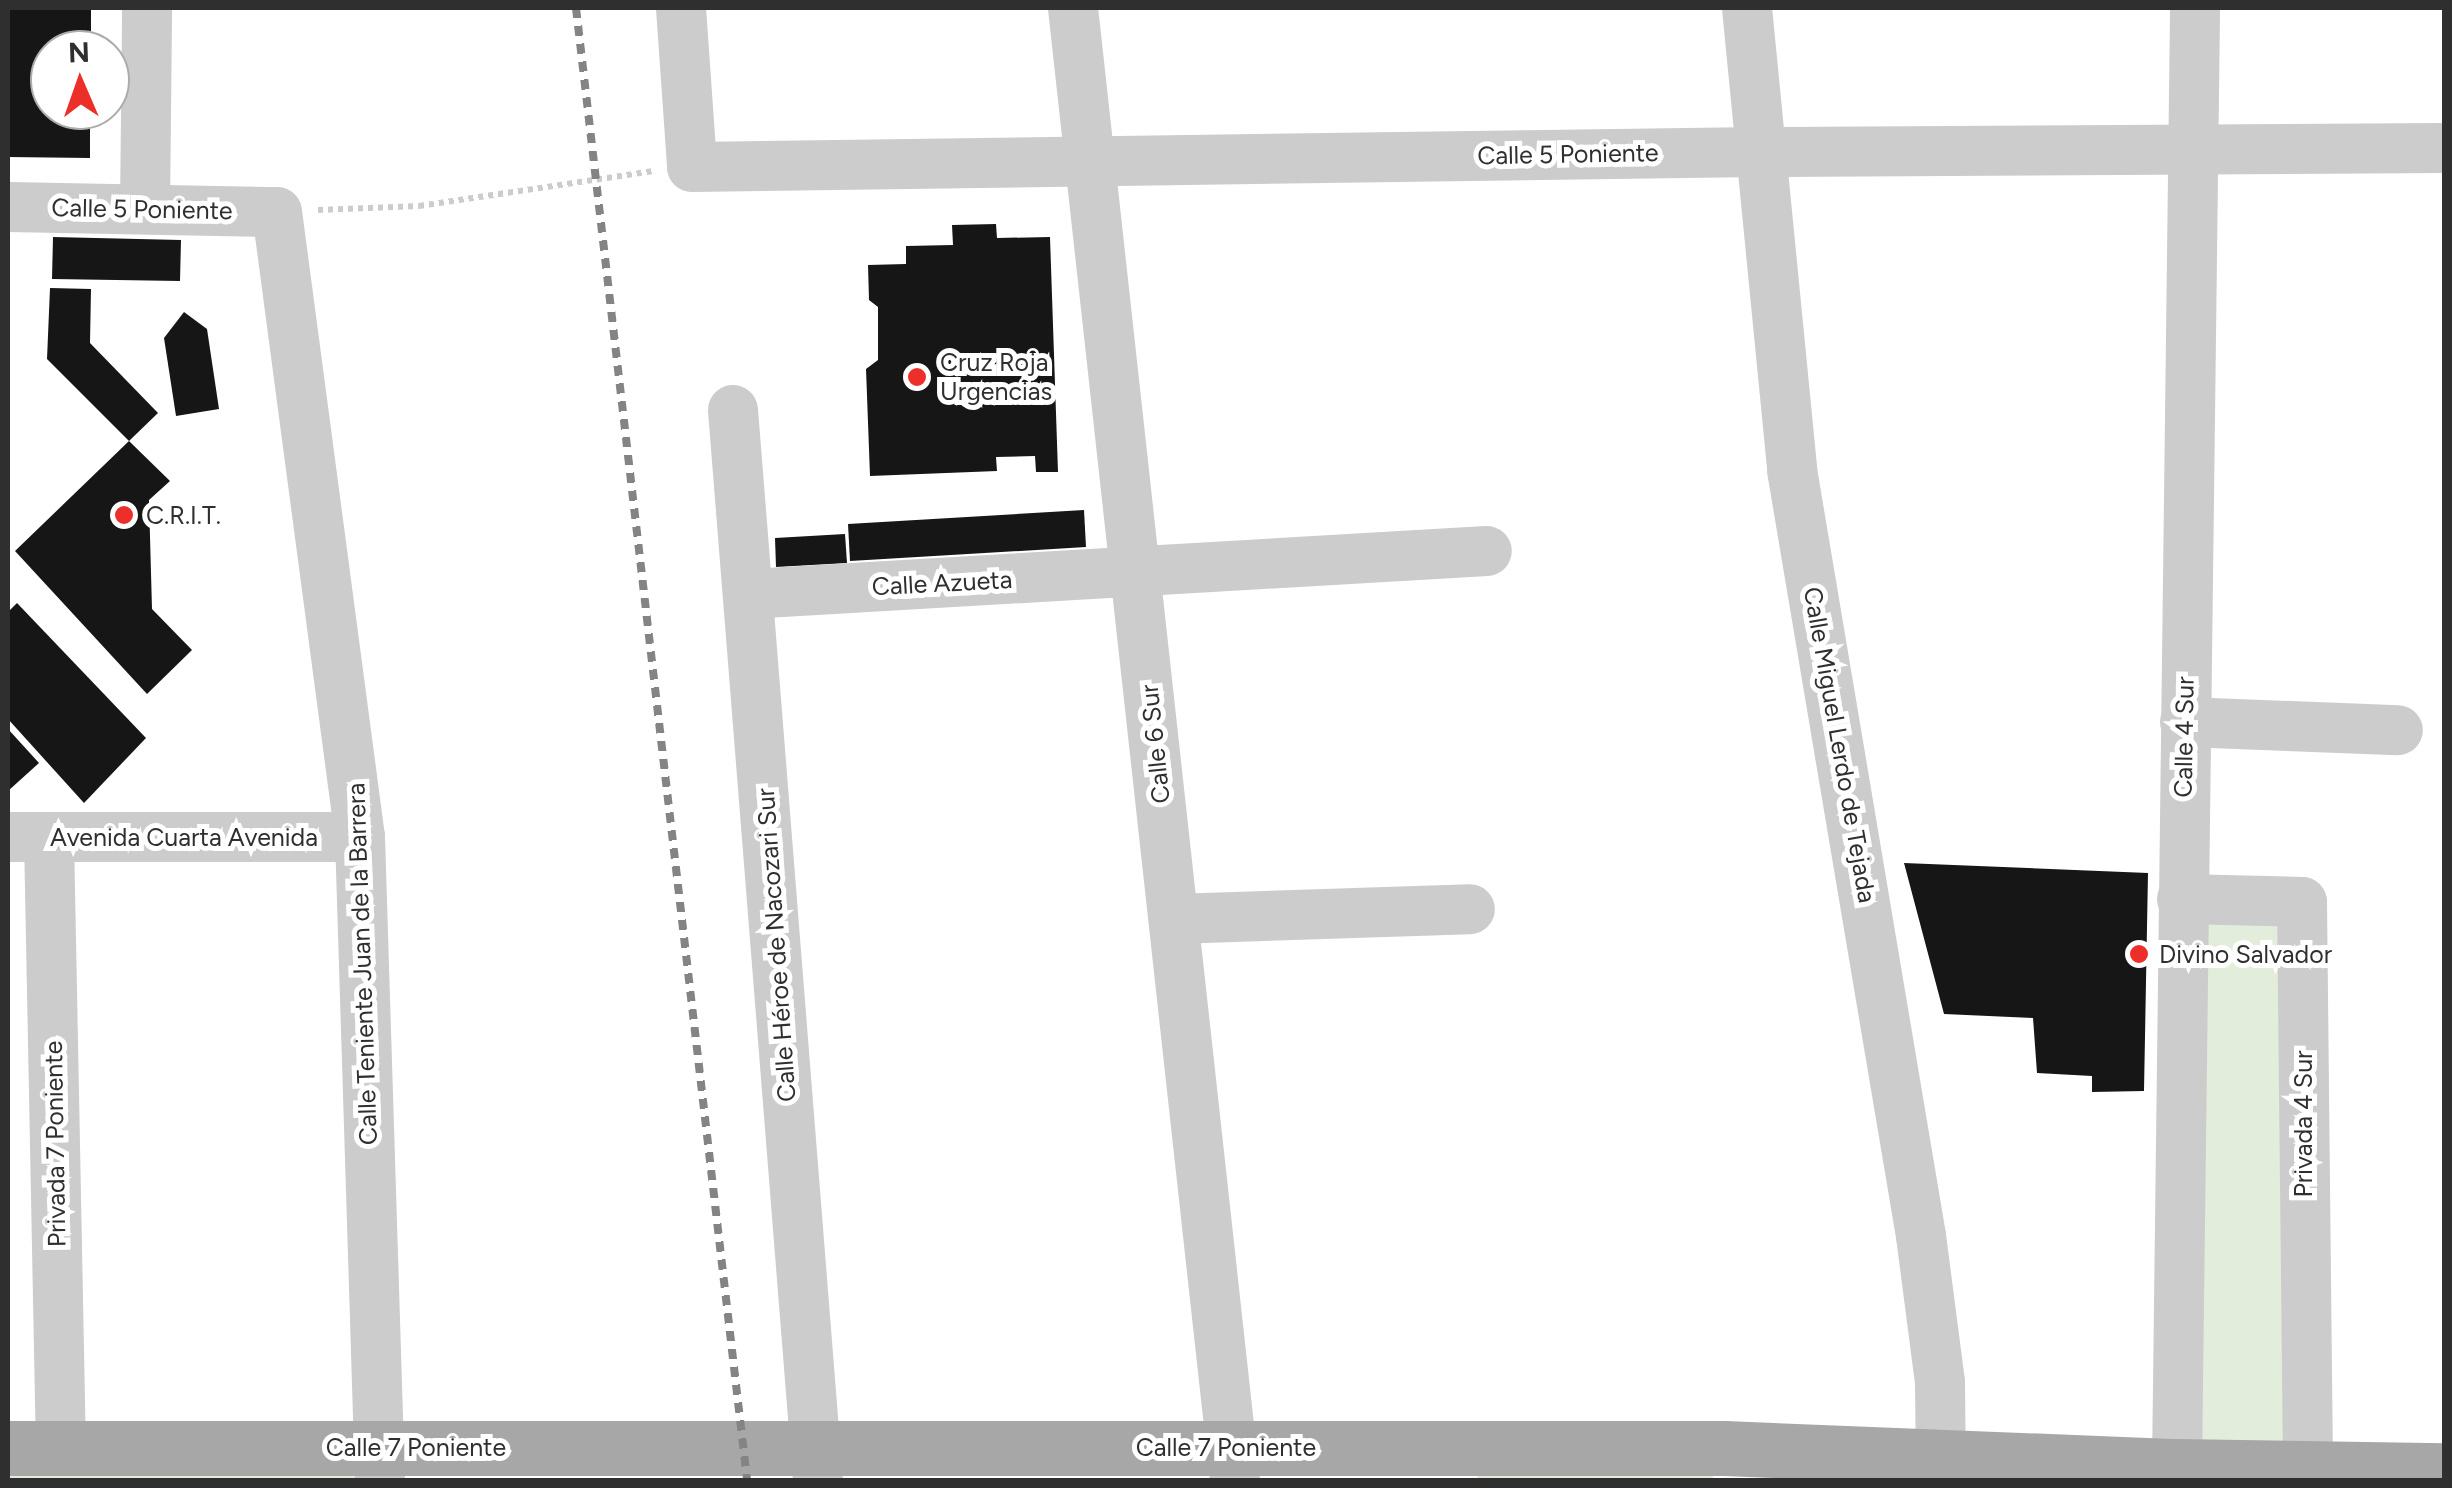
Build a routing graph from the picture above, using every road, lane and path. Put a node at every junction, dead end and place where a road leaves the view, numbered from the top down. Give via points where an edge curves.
1 (147, 8) edge
2 (681, 8) edge
3 (1074, 8) edge
4 (1747, 8) edge
5 (2194, 8) edge
6 (2193, 148) junction
7 (2444, 148) edge
8 (1758, 152) junction
9 (1090, 161) junction
10 (692, 168) junction
11 (8, 207) edge
12 (146, 209) junction
13 (277, 212) junction
14 (733, 410) dead end
15 (1487, 551) dead end
16 (1136, 572) junction
17 (748, 594) junction
18 (2184, 722) junction
19 (2398, 730) dead end
20 (28, 837) edge
21 (360, 837) junction
22 (2182, 898) junction
23 (1470, 909) dead end
24 (1174, 919) junction
25 (8, 1448) edge
26 (61, 1450) junction
27 (379, 1463) edge
28 (1234, 1463) edge
29 (718, 1464) edge
30 (1724, 1464) edge
31 (816, 1465) edge
32 (1468, 1465) edge
33 (2177, 1466) junction
34 (1941, 1468) edge
35 (2444, 1470) edge
36 (2330, 1472) edge

1 - 12 street
2 - 10 street
3 - 9 street, Calle 6 Sur
4 - 8 street, Calle Miguel Lerdo de Tejada
5 - 6 street, Calle 4 Sur
6 - 7 street, Calle 5 Poniente
6 - 8 street, Calle 5 Poniente
6 - 18 street, Calle 4 Sur
8 - 9 street, Calle 5 Poniente
8 - 34 street, Calle Miguel Lerdo de Tejada via 1792,470 1921,1236 1940,1384
9 - 10 street, Calle 5 Poniente
9 - 16 street, Calle 6 Sur
10 - 13 path via 420,206
11 - 12 street, Calle 5 Poniente
12 - 13 street, Calle 5 Poniente
13 - 21 street, Calle Teniente Juan de la Barrera
14 - 17 street, Calle Héroe de Nacozari Sur
15 - 16 street, Calle Azueta
16 - 17 street, Calle Azueta
16 - 24 street, Calle 6 Sur
17 - 31 street, Calle Héroe de Nacozari Sur
18 - 19 street
18 - 22 street, Calle 4 Sur
20 - 21 street, Avenida Cuarta Avenida
20 - 26 street, Privada 7 Poniente
21 - 27 street, Calle Teniente Juan de la Barrera
22 - 33 street, Calle 4 Sur
22 - 36 street, Privada 4 Sur via 2302,902
23 - 24 street
24 - 28 street, Calle 6 Sur
25 - 26 main road, Calle 7 Poniente
26 - 27 main road, Calle 7 Poniente
27 - 29 main road, Calle 7 Poniente
28 - 31 main road, Calle 7 Poniente
28 - 32 main road, Calle 7 Poniente
29 - 31 main road, Calle 7 Poniente
30 - 32 main road, Calle 7 Poniente
30 - 34 main road, Calle 7 Poniente
33 - 34 main road, Calle 7 Poniente
33 - 36 main road, Calle 7 Poniente
35 - 36 main road, Calle 7 Poniente

